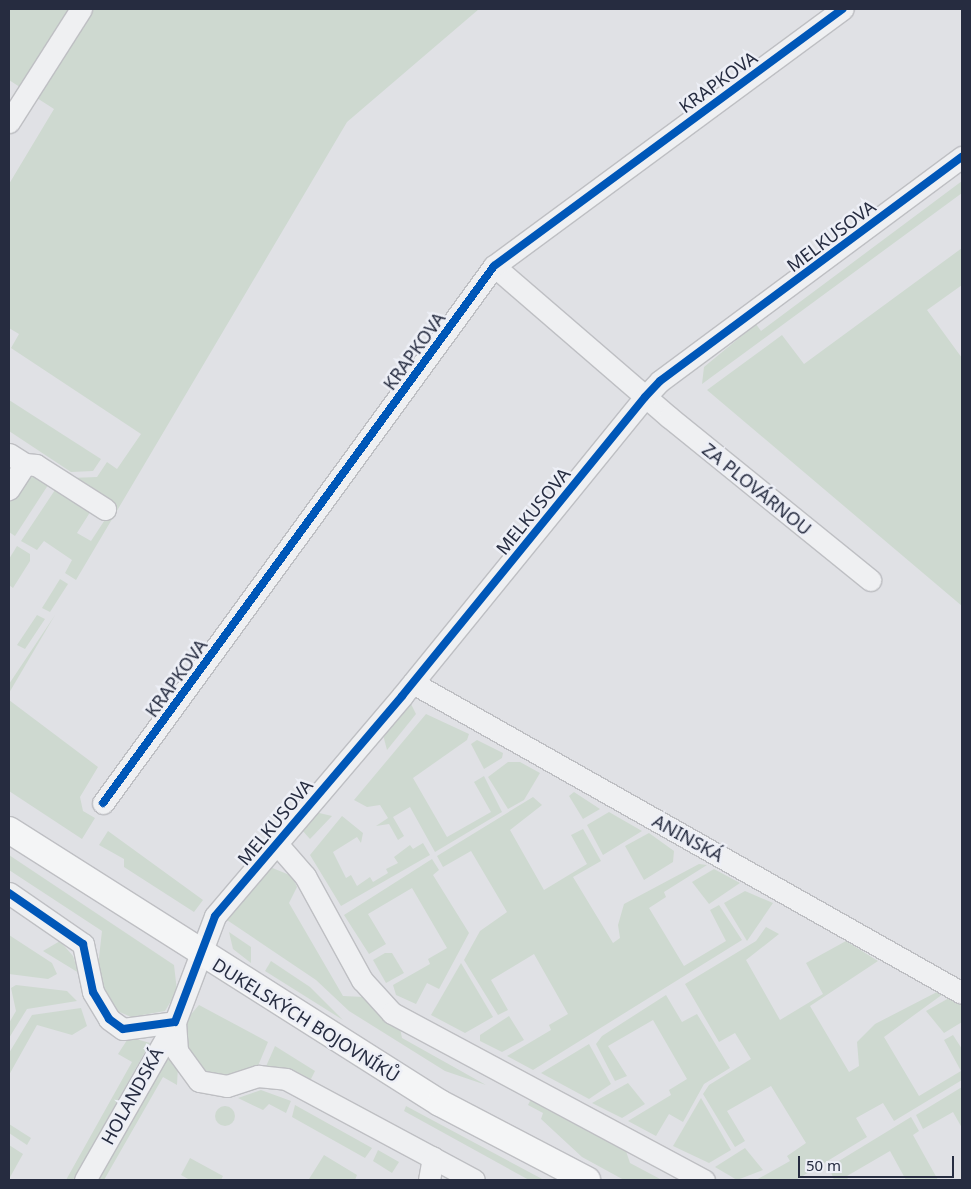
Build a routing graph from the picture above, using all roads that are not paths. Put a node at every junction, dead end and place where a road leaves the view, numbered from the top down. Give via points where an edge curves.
1 (80, 9) edge
2 (843, 9) edge
3 (9, 122) edge
4 (962, 157) edge
5 (494, 266) junction
6 (646, 397) junction
7 (17, 459) edge
8 (9, 489) edge
9 (105, 509) dead end
10 (870, 580) dead end
11 (413, 683) junction
12 (103, 803) dead end
13 (9, 830) edge
14 (277, 844) junction
15 (9, 892) edge
16 (202, 956) junction
17 (962, 993) edge
18 (175, 1022) junction
19 (433, 1157) junction
20 (85, 1180) edge
21 (430, 1180) edge
22 (474, 1180) edge
23 (587, 1180) edge
24 (704, 1180) edge

1 - 3 street
2 - 5 street, KRAPKOVA
4 - 6 street, MELKUSOVA via 660,381
5 - 6 street, ZA PLOVÁRNOU
5 - 12 street, KRAPKOVA
6 - 10 street, ZA PLOVÁRNOU
6 - 11 street, MELKUSOVA
7 - 8 street
7 - 9 street via 36,465
11 - 14 street, MELKUSOVA
11 - 17 street, ANINSKÁ
13 - 16 main road, DUKELSKÝCH BOJOVNÍKŮ
14 - 16 street, MELKUSOVA via 215,916
14 - 24 street via 305,876 362,980 392,1013
15 - 18 street via 83,944 93,992 109,1019 123,1029
16 - 18 street, HOLANDSKÁ
16 - 23 main road, DUKELSKÝCH BOJOVNÍKŮ via 440,1103
18 - 19 street via 177,1051 200,1081 227,1086 258,1076 286,1079
18 - 20 street, HOLANDSKÁ
19 - 21 street
19 - 22 street

